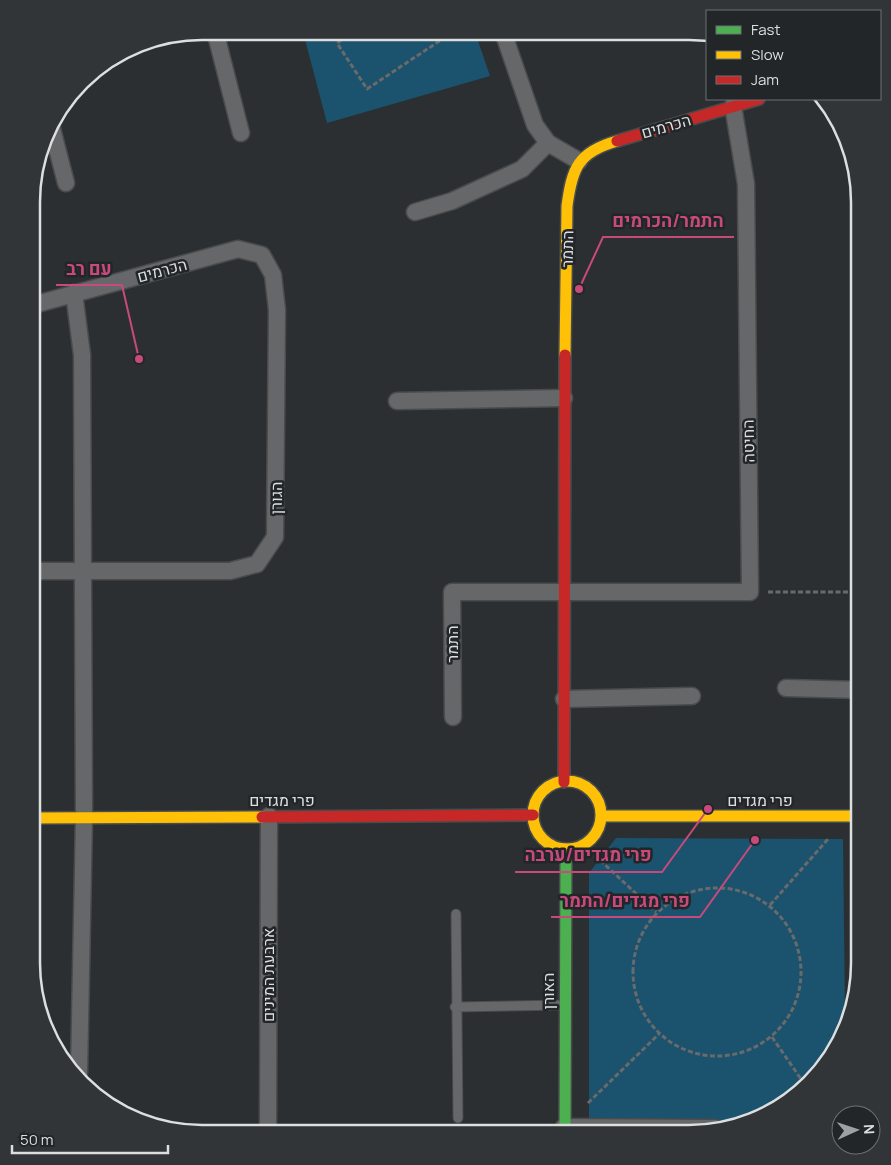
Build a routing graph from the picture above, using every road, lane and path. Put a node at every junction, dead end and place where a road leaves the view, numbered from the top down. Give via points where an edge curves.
1 (217, 40) edge
2 (342, 40) edge
3 (441, 40) edge
4 (506, 40) edge
5 (755, 100) edge
6 (733, 106) junction
7 (241, 133) dead end
8 (54, 136) edge
9 (548, 144) junction
10 (579, 161) junction
11 (66, 183) dead end
12 (415, 212) dead end
13 (262, 256) joint
14 (74, 293) junction
15 (40, 303) edge
16 (564, 398) junction
17 (397, 401) dead end
18 (40, 571) edge
19 (83, 572) junction
20 (564, 592) junction
21 (750, 592) junction
22 (851, 592) edge
23 (786, 688) dead end
24 (851, 690) edge
25 (692, 696) dead end
26 (564, 699) junction
27 (453, 717) dead end
28 (564, 782) junction
29 (269, 816) junction
30 (533, 816) junction
31 (601, 816) junction
32 (847, 816) junction
33 (851, 816) edge
34 (84, 817) junction
35 (40, 818) edge
36 (583, 845) junction
37 (566, 849) junction
38 (770, 905) junction
39 (656, 912) junction
40 (456, 914) dead end
41 (564, 1005) junction
42 (455, 1007) junction
43 (659, 1034) junction
44 (772, 1037) junction
45 (79, 1067) edge
46 (801, 1080) edge
47 (458, 1118) dead end
48 (268, 1125) edge
49 (565, 1125) edge
50 (570, 1125) edge

1 - 7 street
2 - 3 path via 337,43 367,89
4 - 9 street via 534,125
5 - 6 street, הכרמים
6 - 10 street, הכרמים via 598,146
6 - 21 street, החיטה via 746,184
8 - 11 street
9 - 10 street
9 - 12 street via 522,169 452,201
10 - 16 street, התמר via 570,182 567,206
13 - 14 street, הכרמים via 238,249
13 - 19 street, הגורן via 273,275 277,310 275,537 256,564 230,571
14 - 15 street, הכרמים
14 - 19 street via 82,355
16 - 17 street
16 - 20 street, התמר
18 - 19 street, הגורן
19 - 34 street
20 - 21 street
20 - 26 street, התמר
20 - 27 street, התמר via 452,592
21 - 22 path
23 - 24 street
25 - 26 street
26 - 28 street, התמר
28 - 30 street via 554,784 539,796
28 - 31 street via 575,782 590,791 599,805
29 - 30 street, פרי מגדים
29 - 34 street, פרי מגדים
29 - 48 street, ארבעת המינים
30 - 37 street via 535,826 546,842
31 - 32 street, פרי מגדים
31 - 36 street via 596,832
32 - 33 street, פרי מגדים
32 - 38 path
34 - 35 street, פרי מגדים
34 - 45 street
36 - 37 street
36 - 39 path
37 - 41 street, האורן
38 - 39 path via 743,890 712,886 682,894
38 - 44 path via 787,924 798,946 802,971 792,1011
39 - 43 path via 638,943 633,960 633,987 642,1012
40 - 42 lane
41 - 42 lane
41 - 49 street, האורן
42 - 47 lane
43 - 44 path via 679,1048 702,1056 727,1057 751,1050
43 - 50 path
44 - 46 path

